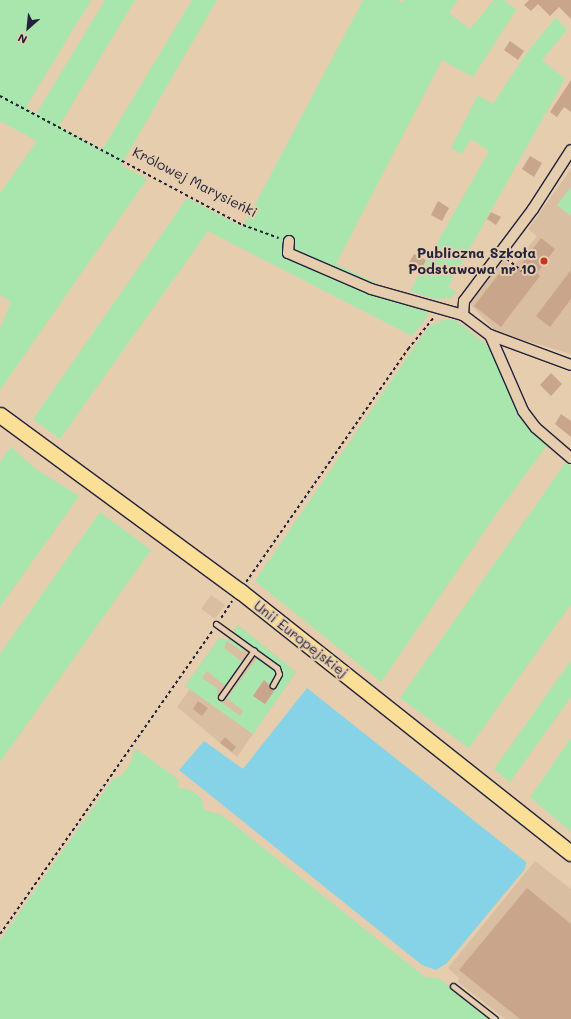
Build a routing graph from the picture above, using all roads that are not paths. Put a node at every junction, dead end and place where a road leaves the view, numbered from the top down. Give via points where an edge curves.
1 (571, 150) edge
2 (289, 241) road end
3 (463, 315) junction
4 (490, 335) junction
5 (571, 365) edge
6 (0, 415) edge
7 (0, 421) edge
8 (23, 435) junction
9 (571, 458) edge
10 (216, 624) road end
11 (254, 650) junction
12 (273, 685) dead end
13 (221, 697) dead end
14 (571, 854) edge
15 (453, 986) dead end
16 (495, 1019) edge

1 - 3 street via 532,211 464,301
2 - 3 street via 288,253 371,289
3 - 4 street
4 - 5 street
4 - 9 street via 523,411 536,428
6 - 8 main road, Unii Europejskiej
7 - 8 main road, Unii Europejskiej
8 - 14 main road, Unii Europejskiej via 240,591
10 - 11 lane
11 - 12 lane via 279,672
11 - 13 lane
15 - 16 lane

